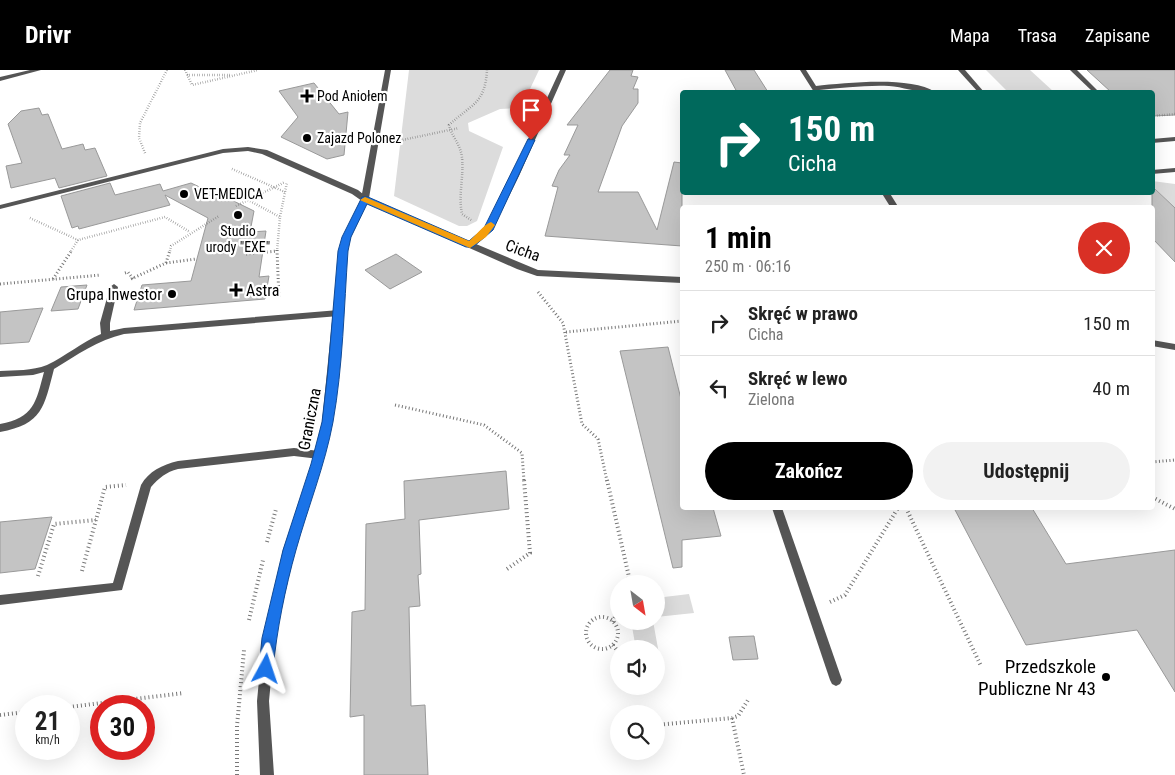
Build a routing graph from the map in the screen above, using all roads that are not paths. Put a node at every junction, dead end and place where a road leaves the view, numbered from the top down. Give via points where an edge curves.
1 (38, 70) edge
2 (388, 70) edge
3 (563, 70) edge
4 (803, 70) edge
5 (961, 70) edge
6 (1073, 70) edge
7 (0, 79) edge
8 (897, 84) junction
9 (815, 90) edge
10 (902, 90) edge
11 (923, 90) edge
12 (979, 90) edge
13 (1094, 90) edge
14 (1175, 139) edge
15 (1155, 141) edge
16 (1175, 170) edge
17 (1155, 172) edge
18 (365, 199) junction
19 (0, 207) edge
20 (470, 245) junction
21 (680, 280) edge
22 (114, 287) road end
23 (338, 313) junction
24 (106, 335) junction
25 (1155, 344) edge
26 (1175, 347) edge
27 (50, 367) junction
28 (0, 374) edge
29 (0, 428) edge
30 (319, 455) junction
31 (777, 510) edge
32 (0, 600) edge
33 (836, 680) dead end
34 (267, 775) edge

1 - 7 street
2 - 18 street, Graniczna
3 - 20 street via 488,230
4 - 9 street
5 - 12 street
6 - 13 street
8 - 9 street
8 - 10 street
8 - 11 street
14 - 15 street
16 - 17 street
18 - 19 street, Cicha via 256,149 237,149
18 - 20 street, Cicha
18 - 23 street, Graniczna via 343,251
20 - 21 street, Cicha via 537,273
22 - 24 street via 105,323
23 - 24 street
23 - 30 street, Graniczna via 327,422
24 - 27 street
25 - 26 street
27 - 28 street via 33,372
27 - 29 street via 32,418 17,426
30 - 32 street via 294,452 166,468 147,483 142,494 118,587
30 - 34 street, Graniczna via 289,550 269,638 263,701
31 - 33 street

